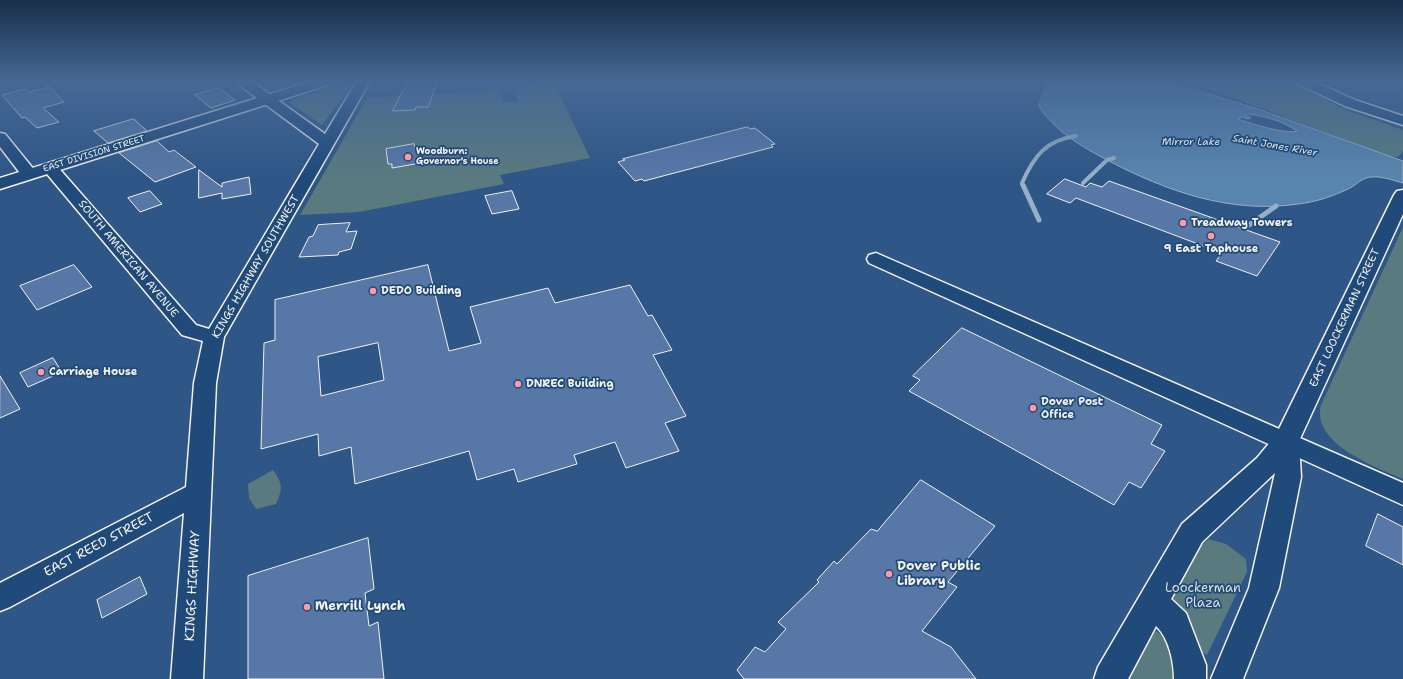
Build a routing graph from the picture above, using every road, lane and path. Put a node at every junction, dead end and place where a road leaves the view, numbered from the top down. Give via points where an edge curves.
1 (226, 113) edge
2 (287, 113) edge
3 (345, 113) edge
4 (1377, 113) edge
5 (1403, 122) edge
6 (0, 137) edge
7 (327, 143) junction
8 (50, 168) junction
9 (29, 174) junction
10 (0, 184) edge
11 (1403, 195) edge
12 (876, 259) dead end
13 (214, 337) junction
14 (1286, 441) junction
15 (198, 493) junction
16 (1403, 494) edge
17 (0, 598) edge
18 (1153, 602) junction
19 (187, 679) edge
20 (1110, 679) edge
21 (1190, 679) edge
22 (1227, 679) edge

1 - 8 main road, EAST DIVISION STREET
2 - 7 street
3 - 7 street, KINGS HIGHWAY SOUTHWEST
4 - 5 street
6 - 9 street
7 - 13 street, KINGS HIGHWAY SOUTHWEST
8 - 9 main road, EAST DIVISION STREET
8 - 13 street, SOUTH AMERICAN AVENUE via 189,330
9 - 10 main road, EAST DIVISION STREET
11 - 14 main road, EAST LOOCKERMAN STREET
12 - 14 street
13 - 15 street, KINGS HIGHWAY SOUTHWEST via 205,383
14 - 16 street
14 - 18 main road via 1266,465 1192,533
14 - 22 main road via 1288,477 1264,588
15 - 17 street, EAST REED STREET
15 - 19 street, KINGS HIGHWAY
18 - 20 main road
18 - 21 main road via 1175,623 1190,665

